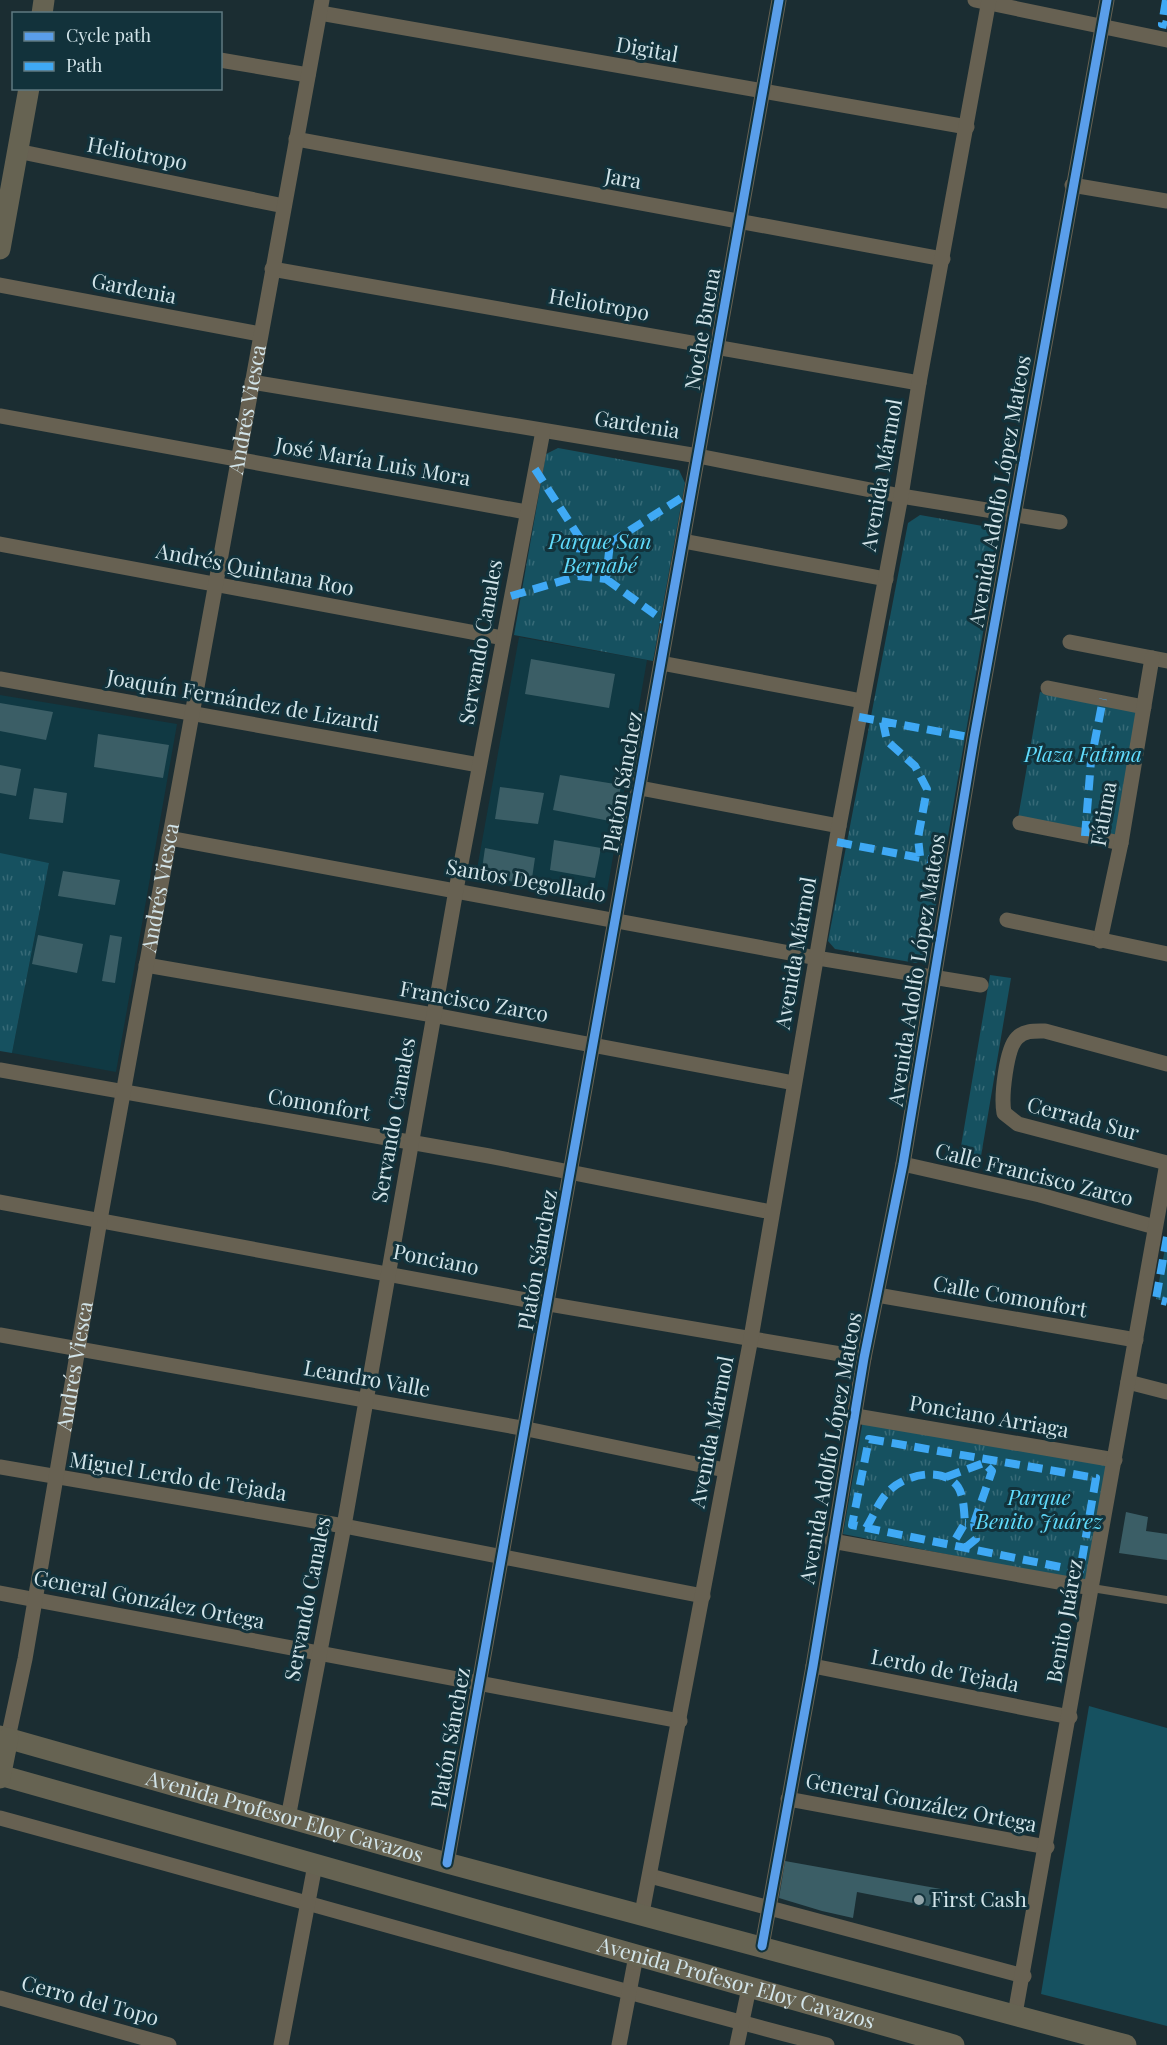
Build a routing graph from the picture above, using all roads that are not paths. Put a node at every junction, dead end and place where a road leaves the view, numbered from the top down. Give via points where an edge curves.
1 (779, 0) edge
2 (1107, 0) edge
3 (984, 1) edge
4 (321, 7) edge
5 (1103, 26) junction
6 (1167, 40) edge
7 (222, 60) edge
8 (308, 75) junction
9 (29, 90) edge
10 (763, 92) junction
11 (967, 127) junction
12 (296, 139) junction
13 (17, 151) junction
14 (1072, 185) junction
15 (1167, 201) edge
16 (284, 206) junction
17 (741, 222) junction
18 (0, 249) edge
19 (943, 259) junction
20 (272, 269) junction
21 (0, 285) edge
22 (260, 334) junction
23 (718, 346) junction
24 (252, 382) junction
25 (919, 383) junction
26 (0, 416) edge
27 (543, 430) junction
28 (698, 456) junction
29 (238, 460) junction
30 (901, 496) junction
31 (526, 512) junction
32 (1015, 515) junction
33 (1060, 522) dead end
34 (683, 541) junction
35 (0, 544) edge
36 (886, 579) junction
37 (215, 584) junction
38 (503, 638) junction
39 (1070, 642) dead end
40 (1159, 660) edge
41 (661, 663) junction
42 (0, 679) edge
43 (1048, 688) dead end
44 (862, 701) junction
45 (1144, 707) junction
46 (192, 713) junction
47 (479, 765) junction
48 (640, 788) junction
49 (1020, 823) dead end
50 (839, 826) junction
51 (169, 838) junction
52 (1121, 843) junction
53 (456, 890) junction
54 (617, 919) junction
55 (1007, 920) dead end
56 (1100, 941) junction
57 (1167, 954) edge
58 (817, 958) junction
59 (146, 965) junction
60 (934, 977) junction
61 (981, 985) dead end
62 (434, 1015) junction
63 (594, 1046) junction
64 (1167, 1064) edge
65 (0, 1070) edge
66 (794, 1083) junction
67 (124, 1091) junction
68 (412, 1142) junction
69 (1167, 1163) edge
70 (903, 1164) junction
71 (572, 1173) junction
72 (0, 1202) edge
73 (771, 1212) junction
74 (100, 1220) junction
75 (1155, 1227) junction
76 (388, 1272) junction
77 (877, 1295) junction
78 (548, 1304) junction
79 (0, 1335) edge
80 (751, 1338) junction
81 (1136, 1340) junction
82 (80, 1350) junction
83 (864, 1358) junction
84 (1128, 1382) junction
85 (1167, 1392) edge
86 (365, 1400) junction
87 (856, 1416) junction
88 (526, 1429) junction
89 (1115, 1460) junction
90 (0, 1467) edge
91 (725, 1470) junction
92 (56, 1478) junction
93 (344, 1526) junction
94 (832, 1541) junction
95 (502, 1558) junction
96 (1092, 1588) junction
97 (0, 1593) edge
98 (703, 1596) junction
99 (35, 1600) junction
100 (1167, 1600) edge
101 (320, 1653) junction
102 (813, 1666) junction
103 (478, 1684) junction
104 (1070, 1717) junction
105 (680, 1721) junction
106 (4, 1737) edge
107 (0, 1776) edge
108 (788, 1799) junction
109 (0, 1818) edge
110 (288, 1818) junction
111 (1047, 1847) junction
112 (447, 1863) junction
113 (315, 1865) junction
114 (650, 1876) junction
115 (308, 1901) junction
116 (768, 1908) junction
117 (642, 1913) junction
118 (762, 1946) junction
119 (636, 1956) junction
120 (1024, 1976) junction
121 (749, 1988) junction
122 (629, 1994) junction
123 (0, 1998) edge
124 (1015, 2014) junction
125 (740, 2023) junction
126 (169, 2045) edge
127 (281, 2045) edge
128 (619, 2045) edge
129 (737, 2045) edge
130 (827, 2045) edge
131 (954, 2045) edge
132 (1126, 2045) edge

1 - 10 street, Noche Buena
2 - 5 street, Avenida Adolfo López Mateos
3 - 5 street
3 - 11 street, Avenida Mármol
4 - 8 street, Andrés Viesca
4 - 10 street, Digital
5 - 6 street
5 - 14 street, Avenida Adolfo López Mateos
7 - 8 street
8 - 12 street, Andrés Viesca
9 - 13 main road
10 - 11 street, Digital
10 - 17 street, Noche Buena
11 - 19 street, Avenida Mármol
12 - 16 street, Andrés Viesca
12 - 17 street, Jara
13 - 16 street, Heliotropo
13 - 18 main road
14 - 15 street
14 - 32 street, Avenida Adolfo López Mateos
16 - 20 street, Andrés Viesca
17 - 19 street, Jara
17 - 23 street, Noche Buena
19 - 25 street, Avenida Mármol
20 - 22 street, Andrés Viesca
20 - 23 street, Heliotropo
21 - 22 street, Gardenia
22 - 24 street, Andrés Viesca
23 - 25 street, Heliotropo
23 - 28 street, Noche Buena
24 - 27 street, Gardenia
24 - 29 street, Andrés Viesca
25 - 30 street, Avenida Mármol
26 - 29 street, José María Luis Mora
27 - 28 street, Gardenia
27 - 31 street, Servando Canales
28 - 30 street, Gardenia
28 - 34 street, Noche Buena
29 - 31 street, José María Luis Mora
29 - 37 street, Andrés Viesca
30 - 32 street, Gardenia
30 - 36 street, Avenida Mármol
31 - 38 street, Servando Canales
32 - 33 street, Gardenia
32 - 60 street, Avenida Adolfo López Mateos
34 - 36 street
34 - 41 street, Noche Buena
35 - 37 street, Andrés Quintana Roo
36 - 44 street, Avenida Mármol
37 - 38 street, Andrés Quintana Roo
37 - 46 street, Andrés Viesca
38 - 47 street, Servando Canales
39 - 40 street
40 - 45 street, Fátima
41 - 44 street
41 - 48 street, Platón Sánchez
42 - 46 street, Joaquín Fernández de Lizardi
43 - 45 street
44 - 50 street, Avenida Mármol
45 - 52 street, Fátima
46 - 47 street, Joaquín Fernández de Lizardi
46 - 51 street, Andrés Viesca
47 - 53 street, Servando Canales
48 - 50 street
48 - 54 street, Platón Sánchez
49 - 52 street
50 - 58 street, Avenida Mármol
51 - 53 street, Santos Degollado
51 - 59 street, Andrés Viesca
52 - 56 street, Fátima
53 - 54 street, Santos Degollado
53 - 62 street, Servando Canales
54 - 58 street, Santos Degollado
54 - 63 street, Platón Sánchez
55 - 56 street
56 - 57 street
58 - 60 street, Santos Degollado
58 - 66 street, Avenida Mármol
59 - 62 street, Francisco Zarco
59 - 67 street, Andrés Viesca
60 - 61 street, Santos Degollado
60 - 70 street, Avenida Adolfo López Mateos
62 - 63 street, Francisco Zarco
62 - 68 street, Servando Canales
63 - 66 street, Francisco Zarco
63 - 71 street, Platón Sánchez
64 - 69 street, Cerrada Sur via 1045,1031 1024,1033 1016,1039 1002,1100 1004,1113 1018,1124
65 - 67 street, Comonfort
66 - 73 street, Avenida Mármol
67 - 68 street, Comonfort
67 - 74 street, Andrés Viesca
68 - 71 street, Comonfort
68 - 76 street, Servando Canales
69 - 75 street, Benito Juárez
70 - 75 street, Calle Francisco Zarco via 1040,1195
70 - 77 street, Avenida Adolfo López Mateos
71 - 73 street, Comonfort
71 - 78 street, Platón Sánchez
72 - 74 street, Ponciano
73 - 80 street, Avenida Mármol
74 - 76 street, Ponciano
74 - 82 street, Andrés Viesca
75 - 81 street, Benito Juárez
76 - 78 street, Ponciano
76 - 86 street, Servando Canales
77 - 81 street, Calle Comonfort
77 - 83 street, Avenida Adolfo López Mateos
78 - 80 street, Ponciano
78 - 88 street, Platón Sánchez
79 - 82 street, Leandro Valle
80 - 83 street, Ponciano
80 - 91 street, Avenida Mármol
81 - 84 street, Benito Juárez
82 - 86 street, Leandro Valle
82 - 92 street, Andrés Viesca
83 - 87 street, Avenida Adolfo López Mateos
84 - 85 street
84 - 89 street, Benito Juárez
86 - 88 street, Leandro Valle
86 - 93 street, Servando Canales
87 - 89 street, Ponciano Arriaga
87 - 94 street, Avenida Adolfo López Mateos
88 - 91 street, Leandro Valle
88 - 95 street, Platón Sánchez
89 - 96 street, Benito Juárez
90 - 92 street, Miguel Lerdo de Tejada
91 - 98 street, Avenida Mármol
92 - 93 street, Miguel Lerdo de Tejada
92 - 99 street, Andrés Viesca
93 - 95 street, Miguel Lerdo de Tejada
93 - 101 street, Servando Canales
94 - 96 street
94 - 102 street, Avenida Adolfo López Mateos
95 - 98 street, Miguel Lerdo de Tejada
95 - 103 street, Platón Sánchez
96 - 100 lane
96 - 104 street, Benito Juárez
97 - 99 street, General González Ortega
98 - 105 street, Avenida Mármol
99 - 101 street, General González Ortega
99 - 106 street, Andrés Viesca
101 - 103 street, General González Ortega
101 - 110 street, Servando Canales
102 - 104 street, Lerdo de Tejada
102 - 108 street, Avenida Adolfo López Mateos
103 - 105 street, General González Ortega
103 - 112 street, Platón Sánchez
104 - 111 street, Benito Juárez
105 - 114 street, Avenida Mármol
106 - 107 main road, Andrés Viesca
106 - 110 main road, Avenida Profesor Eloy Cavazos
107 - 113 main road, Avenida Profesor Eloy Cavazos
108 - 111 street, General González Ortega
108 - 116 street, Avenida Adolfo López Mateos
109 - 115 street
110 - 112 main road, Avenida Profesor Eloy Cavazos
111 - 120 street, Benito Juárez
112 - 117 main road, Avenida Profesor Eloy Cavazos
113 - 115 street
113 - 119 main road, Avenida Profesor Eloy Cavazos
114 - 116 street
114 - 117 street, Avenida Mármol
115 - 122 street
115 - 127 street
116 - 118 street, Avenida Adolfo López Mateos
116 - 120 street
117 - 118 main road, Avenida Profesor Eloy Cavazos
118 - 124 main road, Avenida Profesor Eloy Cavazos
119 - 121 main road, Avenida Profesor Eloy Cavazos
119 - 122 street
120 - 124 street, Benito Juárez
121 - 125 street
121 - 131 main road, Avenida Profesor Eloy Cavazos
122 - 125 street
122 - 128 street
123 - 126 street, Cerro del Topo
124 - 132 main road, Avenida Profesor Eloy Cavazos
125 - 129 street
125 - 130 street

